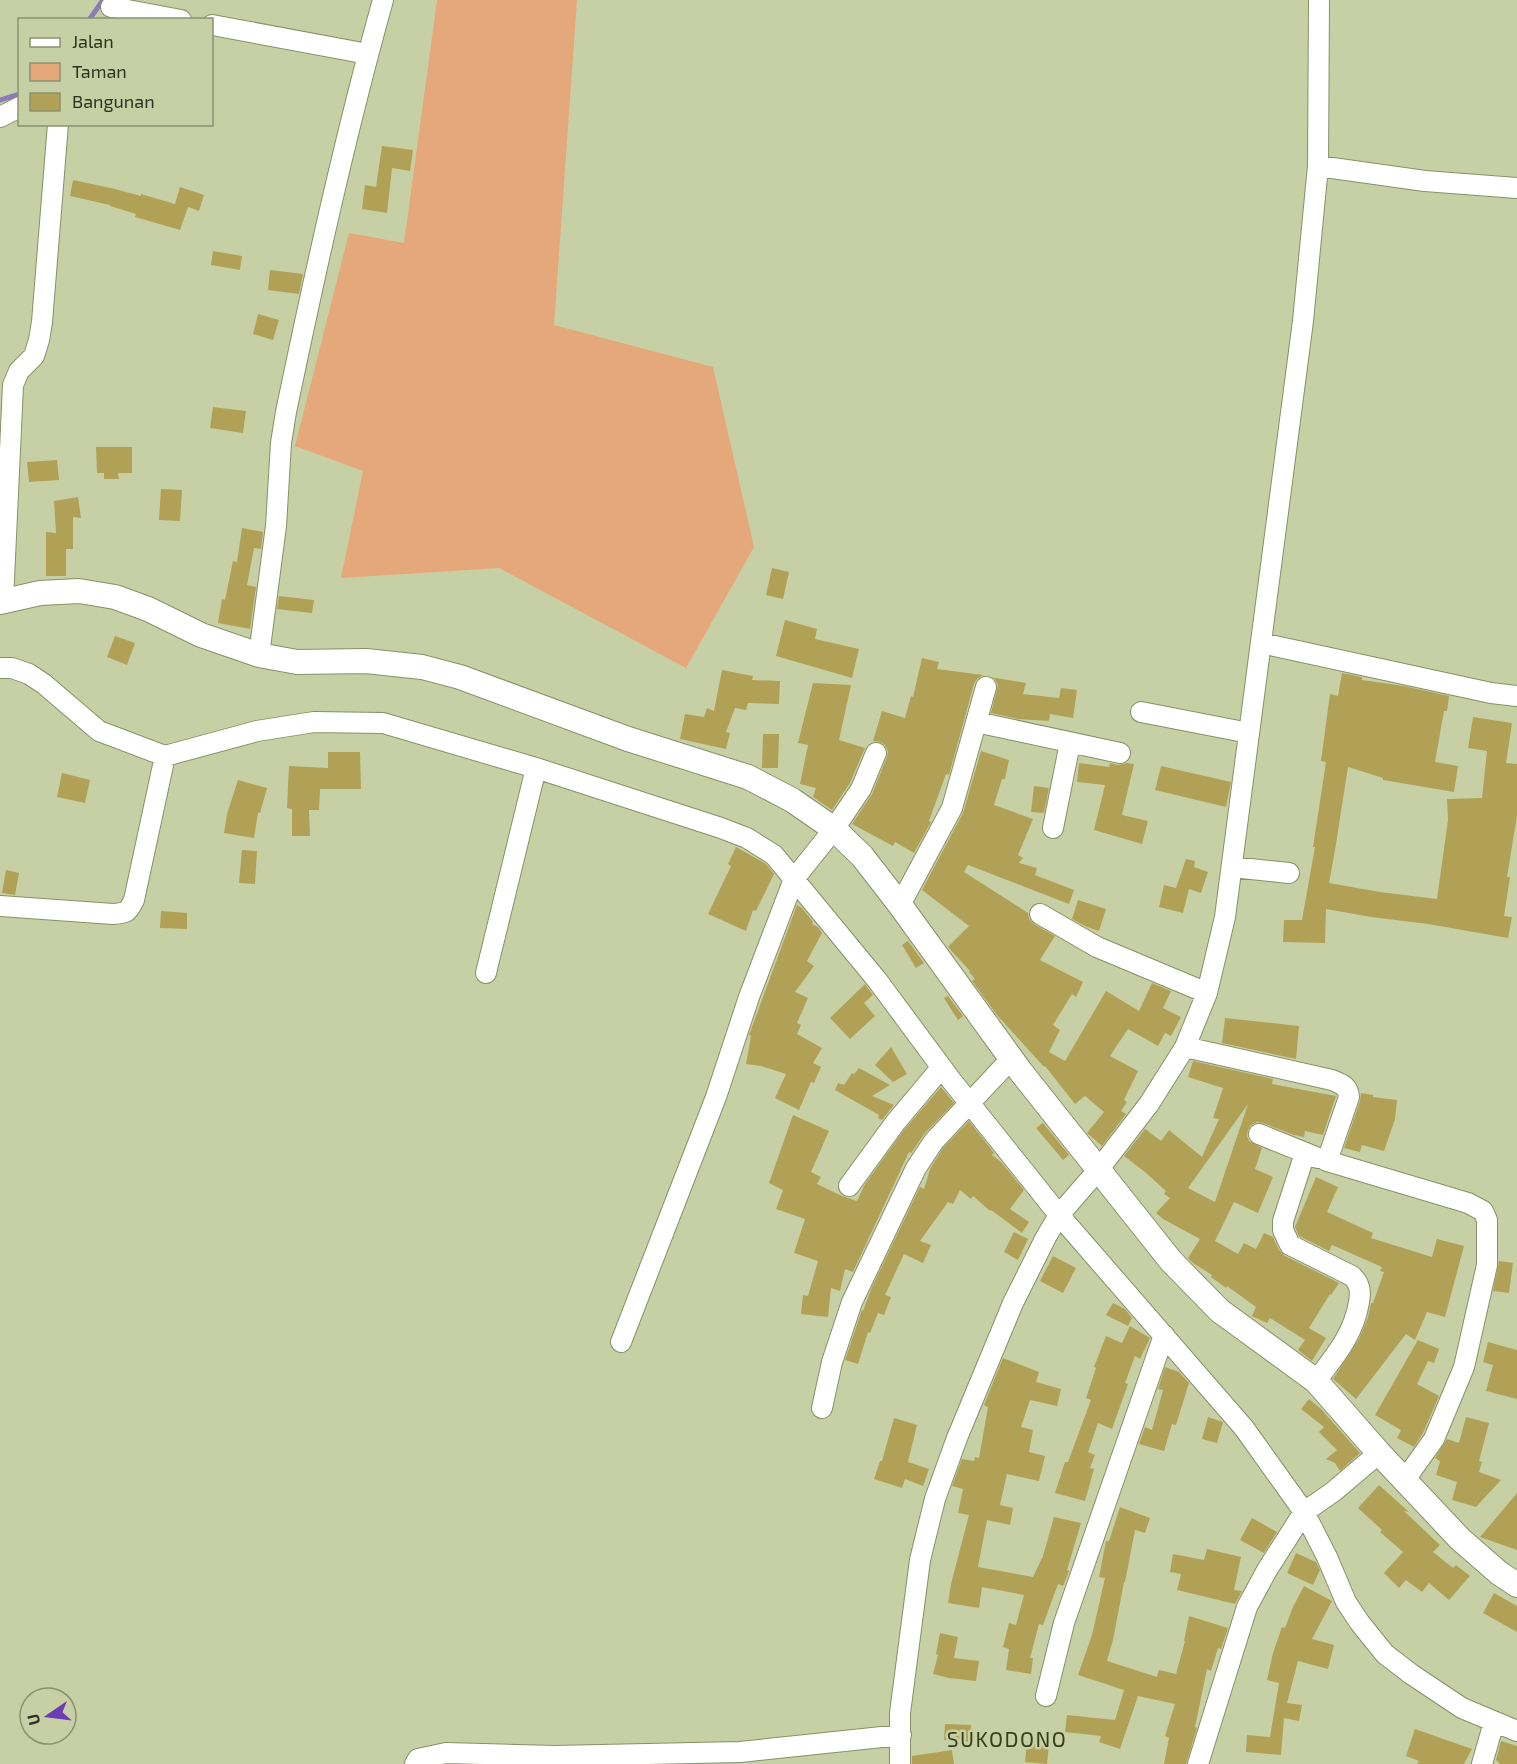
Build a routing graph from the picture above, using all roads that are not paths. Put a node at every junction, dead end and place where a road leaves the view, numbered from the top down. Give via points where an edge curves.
1 (383, 0) edge
2 (1319, 0) edge
3 (109, 9) edge
4 (168, 18) edge
5 (213, 25) edge
6 (368, 54) junction
7 (18, 108) edge
8 (0, 117) edge
9 (58, 126) edge
10 (1317, 166) junction
11 (1517, 188) edge
12 (1, 602) edge
13 (1261, 643) junction
14 (259, 655) junction
15 (0, 668) edge
16 (986, 687) dead end
17 (1517, 696) edge
18 (1141, 712) dead end
19 (976, 722) junction
20 (1250, 733) junction
21 (1070, 743) junction
22 (876, 753) dead end
23 (1120, 753) dead end
24 (165, 756) junction
25 (536, 768) junction
26 (1053, 828) dead end
27 (828, 836) junction
28 (1232, 867) junction
29 (1289, 873) dead end
30 (797, 875) junction
31 (900, 905) junction
32 (0, 906) edge
33 (1040, 914) dead end
34 (486, 973) dead end
35 (1207, 993) junction
36 (1185, 1047) junction
37 (1011, 1059) junction
38 (942, 1068) junction
39 (970, 1102) junction
40 (1259, 1134) dead end
41 (1305, 1153) junction
42 (1327, 1161) junction
43 (1094, 1174) junction
44 (849, 1186) dead end
45 (1063, 1211) junction
46 (1164, 1335) junction
47 (621, 1342) dead end
48 (1316, 1381) junction
49 (822, 1408) dead end
50 (1379, 1452) junction
51 (1404, 1481) junction
52 (1309, 1508) junction
53 (1517, 1585) edge
54 (1046, 1696) dead end
55 (1494, 1722) junction
56 (1517, 1731) edge
57 (901, 1735) junction
58 (415, 1764) edge
59 (900, 1764) edge
60 (1197, 1764) edge
61 (1482, 1764) edge

1 - 6 street
2 - 10 street
3 - 4 street
5 - 6 street
6 - 14 street via 331,200 286,412
7 - 8 street
9 - 12 street via 39,340 34,356 13,385
10 - 11 street via 1425,181
10 - 13 street via 1304,321
12 - 14 main road via 40,593 79,591 115,597 201,635
13 - 17 street
13 - 20 street
14 - 27 main road via 297,662 377,662 460,677 628,739 748,777 792,800
15 - 24 street via 29,674 99,731
16 - 19 street
18 - 20 street
19 - 21 street
19 - 31 street via 952,808
20 - 28 street
21 - 23 street
21 - 26 street
22 - 27 street via 861,789
24 - 25 street via 257,731 314,722 383,723
24 - 32 street via 129,910 113,914
25 - 30 street via 747,838
25 - 34 street
27 - 30 street
27 - 31 main road via 862,856
28 - 29 street
28 - 35 street
30 - 38 street
30 - 47 street
31 - 37 main road
33 - 35 street via 1097,947
35 - 36 street
36 - 42 street via 1332,1080 1347,1087 1349,1097
36 - 43 street via 1149,1104
37 - 39 street
37 - 43 main road
38 - 39 street
38 - 44 street
39 - 45 street
39 - 49 street via 934,1141 916,1168 852,1302
40 - 41 street
41 - 42 street
41 - 48 street via 1283,1221 1285,1237 1290,1245 1352,1276 1361,1290 1357,1317 1346,1341
42 - 51 street via 1468,1203 1483,1211 1487,1220 1488,1265 1464,1367 1434,1439
43 - 45 street
43 - 48 main road via 1220,1311
45 - 46 street
45 - 57 street via 1013,1303 935,1499 914,1601 900,1713
46 - 52 street
46 - 54 street via 1064,1623
48 - 50 main road
50 - 51 main road
50 - 52 street
51 - 53 main road via 1460,1539
52 - 55 street via 1346,1602 1386,1654 1462,1708
52 - 60 street via 1246,1607
55 - 56 street
55 - 61 street
57 - 58 street via 740,1752 446,1754 418,1759
57 - 59 street

